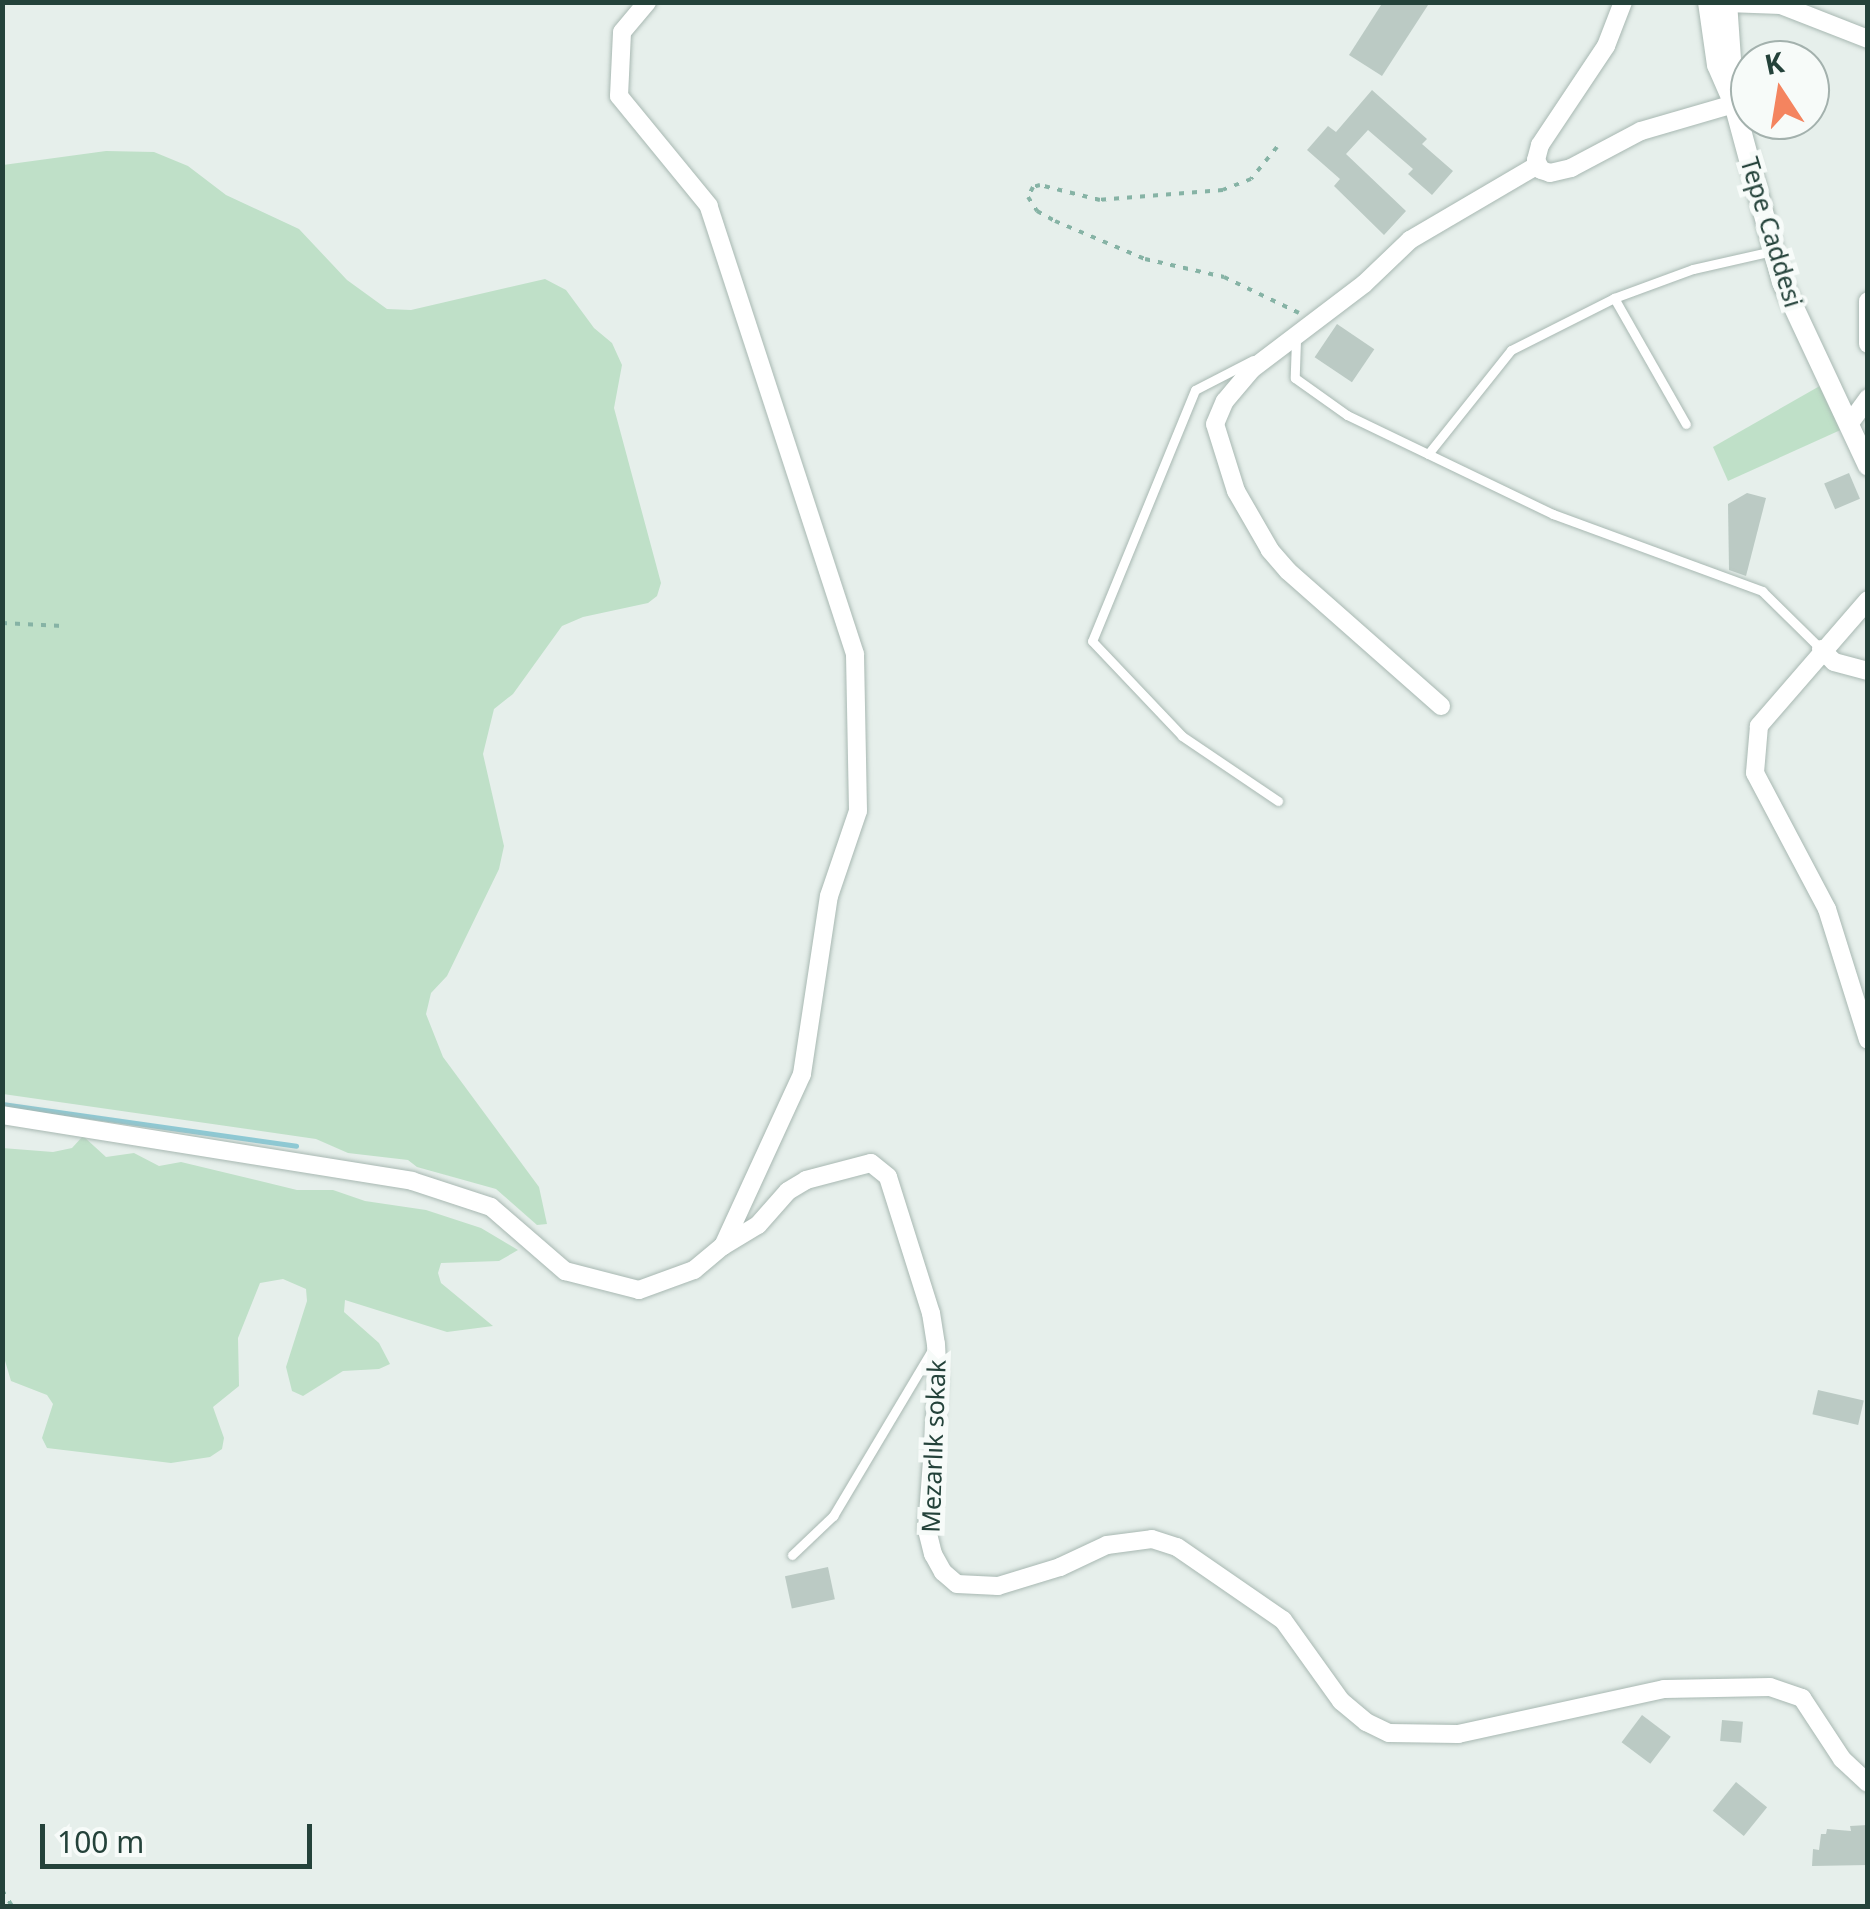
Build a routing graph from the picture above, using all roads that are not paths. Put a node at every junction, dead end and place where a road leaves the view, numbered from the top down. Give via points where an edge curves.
1 (648, 2) edge
2 (1623, 2) edge
3 (1708, 2) edge
4 (1727, 3) edge
5 (1868, 38) edge
6 (1730, 46) edge
7 (1730, 95) edge
8 (1730, 105) edge
9 (1744, 140) edge
10 (1538, 165) junction
11 (1774, 252) junction
12 (1614, 298) junction
13 (1868, 301) edge
14 (1296, 338) junction
15 (1868, 344) edge
16 (1868, 398) edge
17 (1850, 423) junction
18 (1686, 424) dead end
19 (1428, 454) junction
20 (1868, 466) edge
21 (1868, 600) edge
22 (1821, 649) junction
23 (1868, 671) edge
24 (1441, 706) dead end
25 (1278, 801) dead end
26 (1868, 1040) edge
27 (2, 1115) edge
28 (723, 1246) junction
29 (936, 1344) junction
30 (792, 1555) dead end
31 (1868, 1783) edge

1 - 28 street via 622,32 619,96 709,206 855,654 858,811 829,896 802,1074
2 - 10 street via 1606,46 1540,145
3 - 7 street, Tepe Caddesi via 1717,65
4 - 5 street via 1781,5
4 - 6 street, Tepe Caddesi
8 - 10 street via 1640,131 1559,172
9 - 11 street, Tepe Caddesi
10 - 14 street via 1410,240
11 - 12 lane via 1693,268
11 - 17 street, Tepe Caddesi via 1795,312
12 - 18 lane
12 - 19 lane via 1512,350
13 - 15 street
14 - 19 lane via 1294,378 1347,415
14 - 24 street via 1252,369 1218,412 1222,458 1256,528 1288,572
14 - 25 lane via 1195,390 1092,641 1182,736
16 - 17 street
17 - 20 street, Tepe Caddesi
19 - 22 lane via 1553,514 1762,591
21 - 22 street
22 - 23 street via 1834,662
22 - 26 street via 1759,726 1755,773 1827,908
27 - 28 street via 412,1181 491,1207 565,1271 639,1290 694,1270
28 - 29 street, Mezarlık sokak via 758,1225 806,1180 871,1162 888,1178
29 - 30 lane via 833,1516
29 - 31 street, Mezarlık sokak via 927,1530 943,1572 957,1584 998,1586 1118,1542 1152,1539 1177,1547 1283,1620 1342,1701 1390,1733 1458,1734 1664,1689 1770,1687 1802,1698 1842,1759

